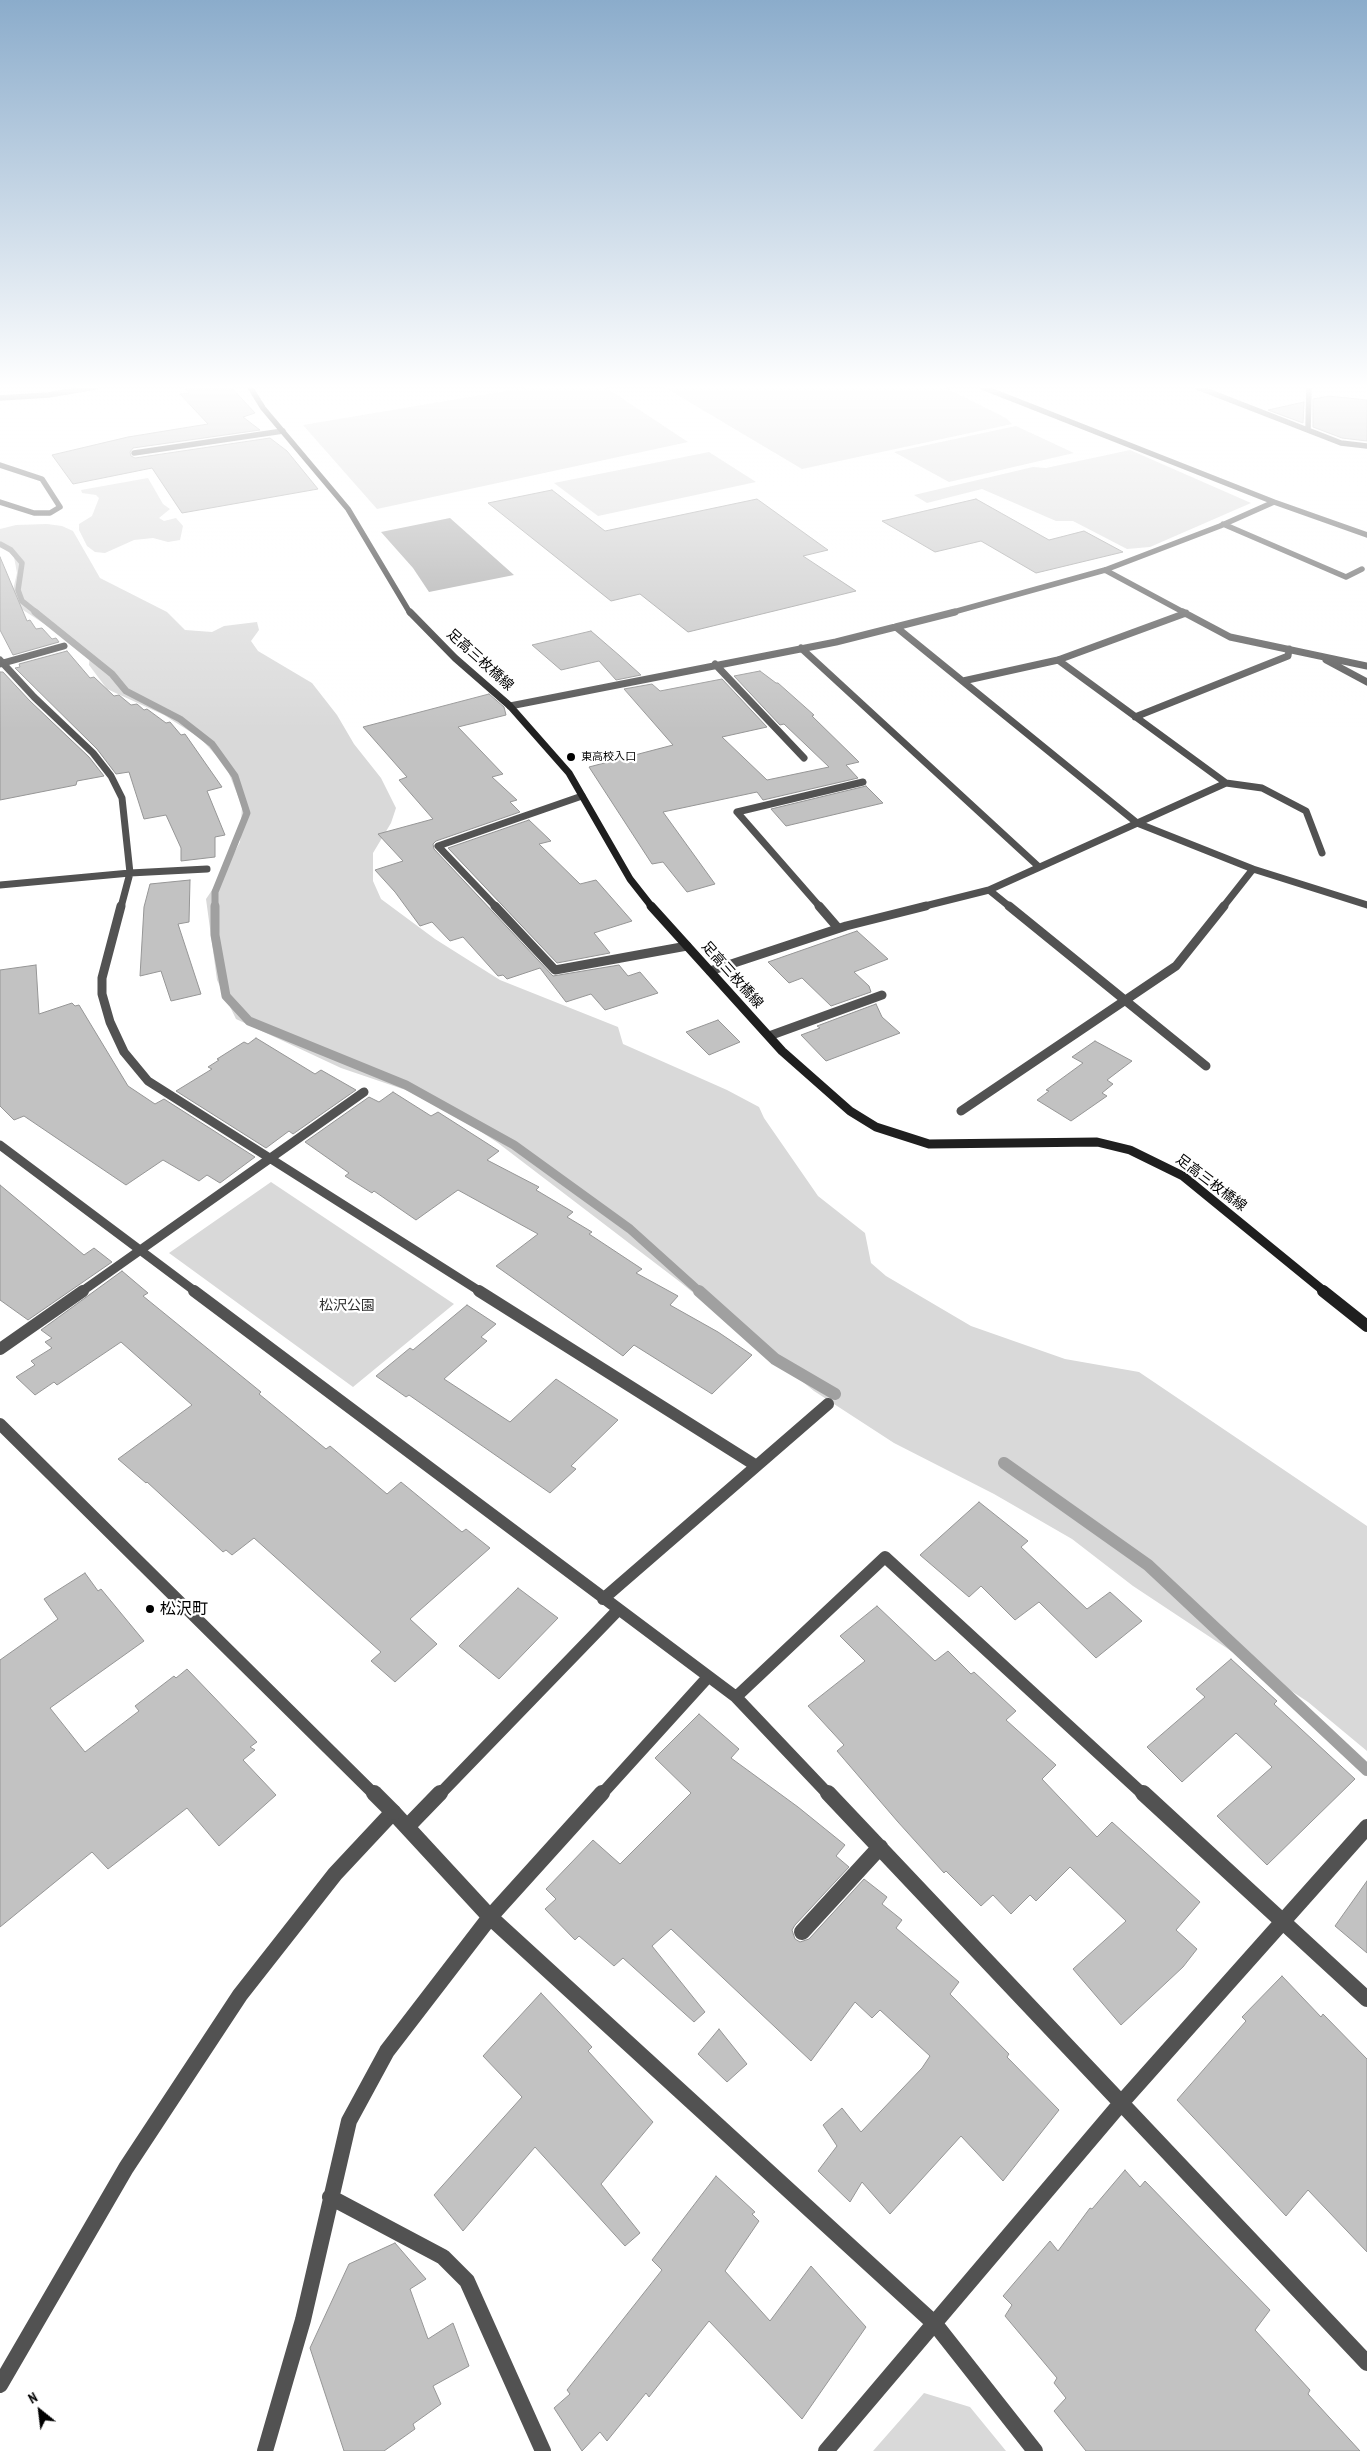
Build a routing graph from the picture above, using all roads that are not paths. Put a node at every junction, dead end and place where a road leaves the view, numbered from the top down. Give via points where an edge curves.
1 (56, 501) edge
2 (342, 501) edge
3 (0, 502) edge
4 (1274, 502) joint
5 (1223, 524) junction
6 (1367, 535) edge
7 (1362, 569) dead end
8 (1105, 570) junction
9 (1186, 613) junction
10 (896, 627) junction
11 (64, 646) dead end
12 (801, 648) junction
13 (1289, 650) junction
14 (1320, 656) junction
15 (1058, 660) junction
16 (1, 662) edge
17 (715, 664) junction
18 (1367, 666) edge
19 (962, 681) junction
20 (1367, 682) edge
21 (510, 706) junction
22 (1135, 716) junction
23 (804, 758) dead end
24 (863, 782) dead end
25 (1226, 783) junction
26 (582, 796) junction
27 (1137, 823) junction
28 (1322, 853) dead end
29 (1039, 867) junction
30 (207, 868) dead end
31 (1253, 869) junction
32 (130, 873) junction
33 (0, 886) edge
34 (988, 890) junction
35 (1367, 905) edge
36 (838, 928) junction
37 (687, 946) junction
38 (710, 971) junction
39 (882, 994) dead end
40 (1126, 999) junction
41 (769, 1036) junction
42 (1206, 1066) dead end
43 (364, 1092) dead end
44 (961, 1111) dead end
45 (0, 1145) edge
46 (271, 1158) junction
47 (140, 1251) junction
48 (1367, 1326) edge
49 (0, 1349) edge
50 (828, 1404) dead end
51 (0, 1424) edge
52 (755, 1465) junction
53 (603, 1599) junction
54 (618, 1610) junction
55 (708, 1677) junction
56 (736, 1697) junction
57 (393, 1812) junction
58 (1367, 1827) edge
59 (407, 1828) junction
60 (880, 1847) junction
61 (490, 1917) junction
62 (1282, 1920) junction
63 (802, 1932) dead end
64 (1367, 1999) edge
65 (1122, 2102) junction
66 (330, 2197) junction
67 (934, 2324) junction
68 (1367, 2363) edge
69 (0, 2385) edge
70 (264, 2451) edge
71 (543, 2451) edge
72 (826, 2451) edge
73 (1035, 2451) edge

1 - 3 street via 60,507 50,513 34,513
2 - 21 main road, 足高三枚橋線 via 411,614
4 - 5 street
4 - 6 street
5 - 7 street via 1346,578
5 - 8 street
8 - 9 street
8 - 10 street
9 - 13 street via 1230,637
9 - 15 street
10 - 12 street
10 - 19 street
11 - 16 street
12 - 17 street
12 - 29 street
13 - 14 street
13 - 22 street via 1288,656
14 - 18 street
14 - 20 street
15 - 19 street
15 - 22 street
16 - 32 street via 75,734 111,776 122,798
17 - 21 street
17 - 23 street
19 - 27 street
21 - 26 main road, 足高三枚橋線 via 569,773
22 - 25 street
24 - 36 street via 737,812
25 - 27 street
25 - 28 street via 1262,788 1306,811
26 - 37 main road, 足高三枚橋線 via 630,879
26 - 37 street via 438,846 555,970
27 - 29 street
27 - 31 street
29 - 34 street
30 - 32 street
31 - 35 street
31 - 40 street via 1176,966
32 - 33 street
32 - 46 street via 102,978 102,994 110,1022 124,1052 148,1081
34 - 36 street
34 - 40 street
36 - 38 street
37 - 38 main road, 足高三枚橋線
38 - 41 main road, 足高三枚橋線
39 - 41 street
40 - 42 street
40 - 44 street
41 - 48 main road, 足高三枚橋線 via 850,1111 876,1127 903,1137 929,1144 1097,1142 1130,1150 1160,1163 1190,1181
43 - 46 street
45 - 47 street
46 - 47 street
46 - 52 street
47 - 49 street
47 - 53 street
50 - 52 street
51 - 57 street
52 - 53 street
53 - 54 street
54 - 55 street
54 - 59 street
55 - 56 street
55 - 61 street
56 - 60 street
56 - 62 street via 884,1557
57 - 59 street
57 - 69 street via 335,1874 240,1995 126,2168
58 - 62 street
59 - 61 street
60 - 63 street
60 - 65 street
61 - 66 street via 387,2051 349,2121
61 - 67 street
62 - 64 street
62 - 65 street
65 - 67 street
65 - 68 street
66 - 70 street via 303,2320
66 - 71 street via 443,2257 467,2280
67 - 72 street
67 - 73 street

